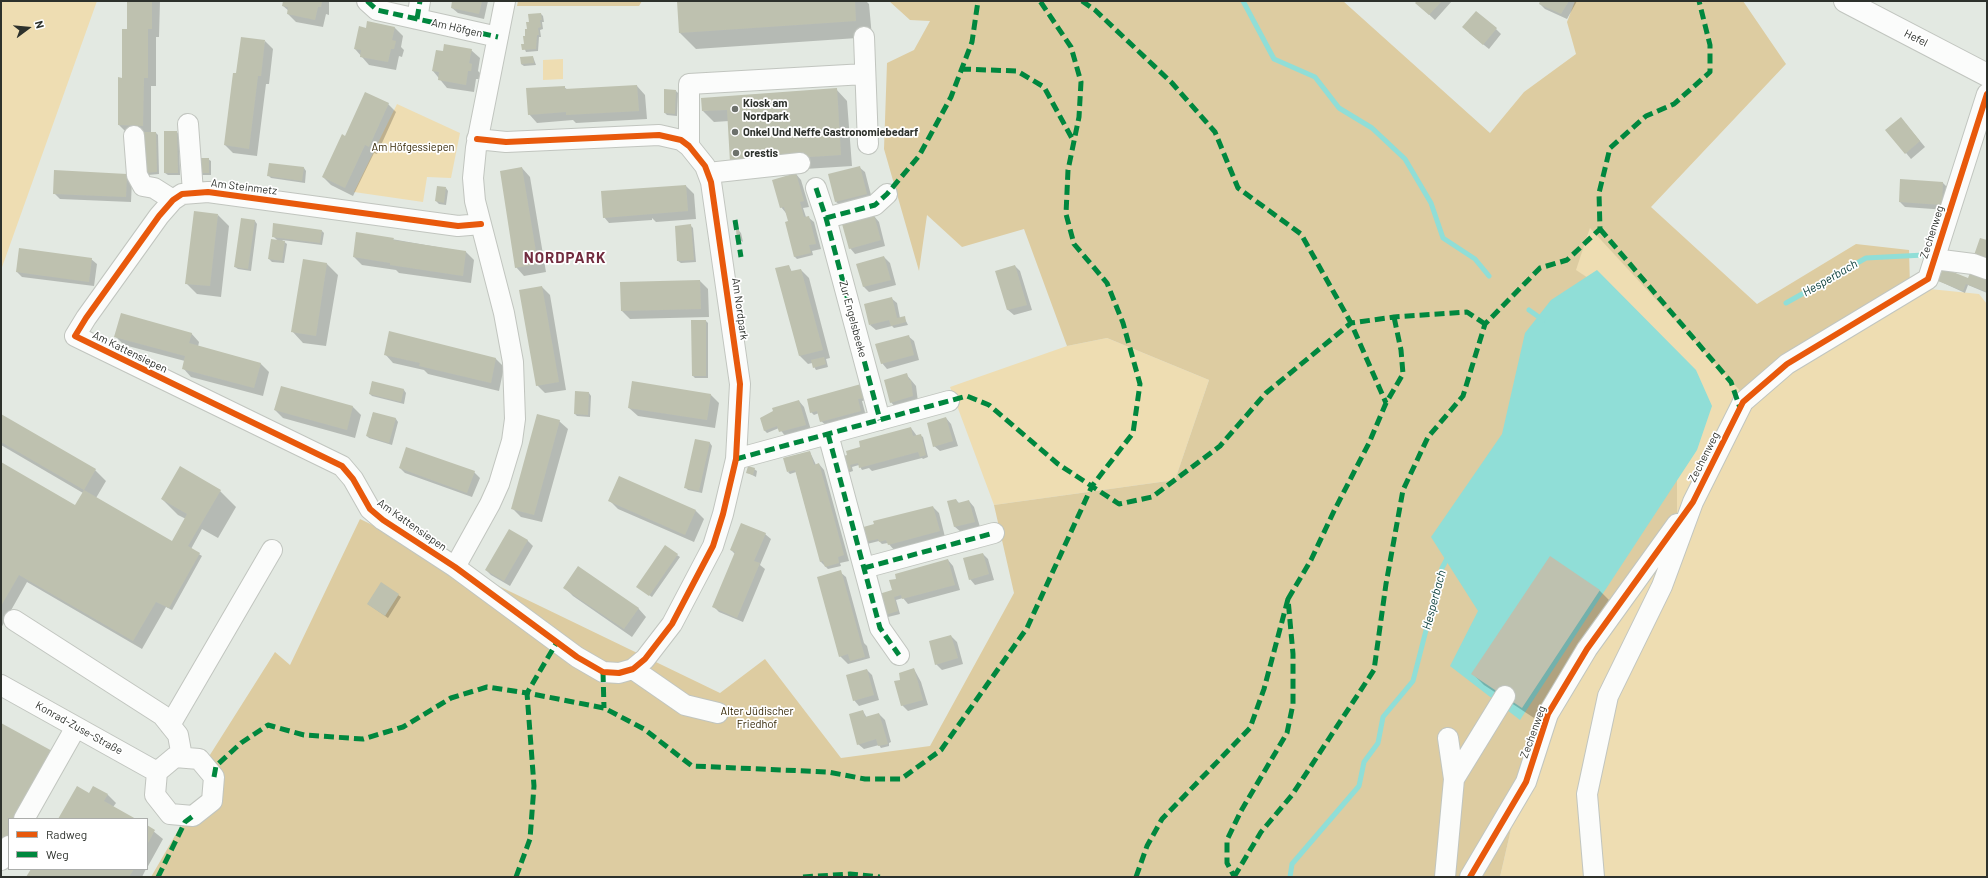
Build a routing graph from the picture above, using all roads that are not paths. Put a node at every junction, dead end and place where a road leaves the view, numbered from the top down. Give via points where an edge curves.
1 (367, 1) edge
2 (505, 1) edge
3 (1845, 1) edge
4 (419, 10) edge
5 (498, 37) junction
6 (864, 37) dead end
7 (865, 74) junction
8 (1987, 75) edge
9 (1987, 94) edge
10 (188, 124) dead end
11 (134, 136) dead end
12 (477, 139) junction
13 (868, 144) dead end
14 (690, 146) junction
15 (800, 163) dead end
16 (709, 178) junction
17 (816, 188) dead end
18 (193, 192) junction
19 (887, 194) dead end
20 (173, 200) junction
21 (826, 218) junction
22 (481, 224) junction
23 (1934, 259) junction
24 (1987, 268) edge
25 (75, 336) joint
26 (949, 401) dead end
27 (880, 420) junction
28 (828, 434) junction
29 (736, 459) junction
30 (1693, 502) junction
31 (994, 533) dead end
32 (272, 550) dead end
33 (455, 567) junction
34 (864, 568) junction
35 (14, 620) dead end
36 (899, 655) dead end
37 (633, 669) junction
38 (1, 685) edge
39 (1505, 696) dead end
40 (718, 713) dead end
41 (170, 725) junction
42 (76, 727) junction
43 (1448, 738) dead end
44 (182, 757) junction
45 (157, 772) junction
46 (1454, 779) junction
47 (25, 818) edge
48 (8, 848) edge
49 (1, 860) edge
50 (1445, 877) edge
51 (1470, 877) edge
52 (1594, 877) edge

1 - 4 street, Am Höfgen via 377,10
2 - 5 street
3 - 8 main road, Hefel
4 - 5 street, Am Höfgen
5 - 12 street
6 - 7 street
7 - 13 street
7 - 14 street via 688,84
9 - 23 street, Zechenweg
10 - 18 street
11 - 20 street via 137,175 143,186 154,188
12 - 14 street via 506,142 659,135 681,140
12 - 22 street via 473,178
14 - 16 street, Am Nordpark
15 - 16 street
16 - 29 street, Am Nordpark via 740,384
17 - 21 street, Zur Engelsbeeke
18 - 20 street, Am Steinmetz via 182,194
18 - 22 street, Am Steinmetz via 243,196 458,226
19 - 21 street via 875,205
20 - 25 street, Am Steinmetz via 159,216
21 - 27 street, Zur Engelsbeeke
22 - 33 street via 504,312 513,362 516,419 499,484
23 - 24 street
23 - 30 street, Zechenweg via 1928,279 1787,364 1743,402
25 - 33 street, Am Kattensiepen via 342,466 370,509
26 - 27 street
27 - 28 street
28 - 29 street
28 - 34 street
29 - 37 street, Am Nordpark via 713,546 672,624 645,659
30 - 51 street, Zechenweg via 1587,649 1548,714 1526,782
30 - 52 street, Zechenweg via 1662,586 1608,696 1587,794
31 - 34 street
32 - 41 street
33 - 37 street, Am Kattensiepen via 590,666 603,672 619,673
34 - 36 street via 880,628
35 - 41 street via 162,715
37 - 40 street via 685,705
38 - 42 street, Konrad-Zuse-Straße
39 - 46 street
41 - 44 street via 178,735
42 - 45 street, Konrad-Zuse-Straße
42 - 47 street
43 - 46 street
44 - 45 street via 175,757
44 - 45 street via 199,759 214,777 212,801 194,816 170,814 155,795
46 - 50 street
48 - 49 street

